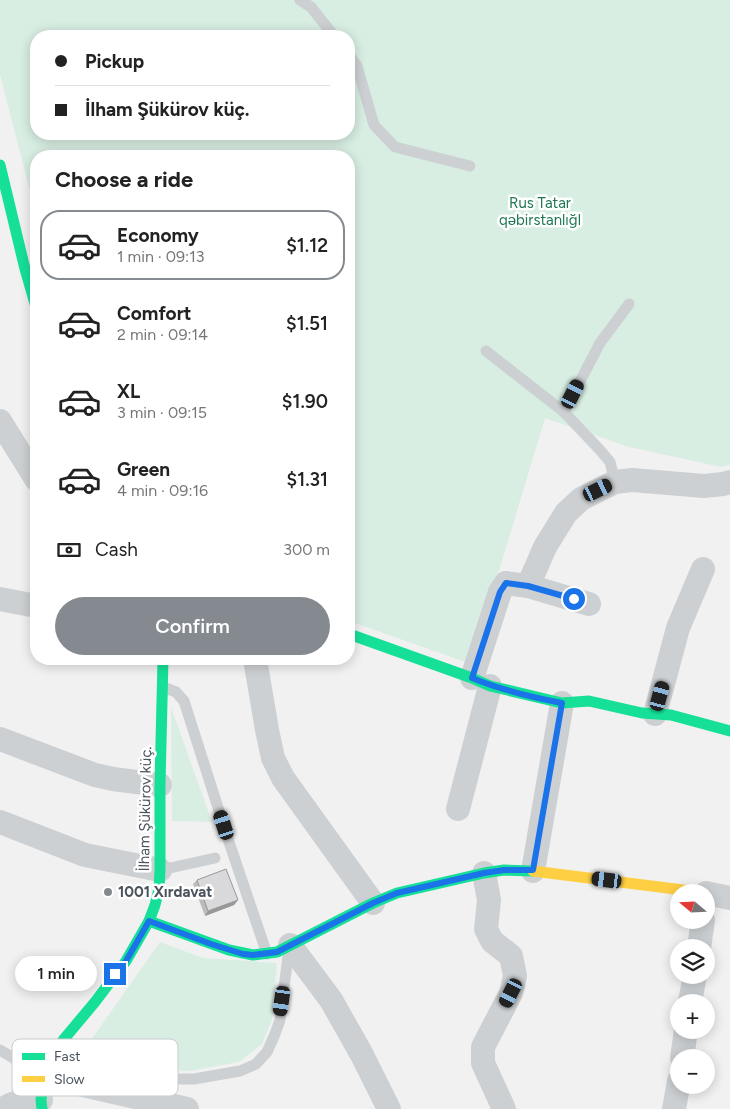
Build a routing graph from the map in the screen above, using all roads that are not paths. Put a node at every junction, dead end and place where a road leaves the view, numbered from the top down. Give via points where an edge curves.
1 (300, 0) edge
2 (329, 30) edge
3 (355, 63) edge
4 (0, 165) edge
5 (470, 166) dead end
6 (30, 286) edge
7 (629, 304) dead end
8 (486, 351) dead end
9 (564, 412) junction
10 (0, 421) edge
11 (30, 469) edge
12 (615, 482) junction
13 (730, 482) edge
14 (703, 569) dead end
15 (528, 586) junction
16 (0, 599) edge
17 (589, 604) dead end
18 (30, 605) edge
19 (355, 636) edge
20 (163, 665) edge
21 (256, 665) edge
22 (481, 682) junction
23 (163, 687) junction
24 (562, 703) junction
25 (655, 714) junction
26 (730, 731) edge
27 (0, 739) edge
28 (160, 785) junction
29 (458, 809) dead end
30 (0, 822) edge
31 (215, 858) dead end
32 (160, 870) junction
33 (533, 870) junction
34 (484, 873) junction
35 (670, 888) edge
36 (715, 895) edge
37 (730, 898) edge
38 (373, 903) junction
39 (149, 921) junction
40 (290, 945) junction
41 (267, 954) junction
42 (64, 1039) edge
43 (0, 1050) edge
44 (12, 1057) edge
45 (178, 1079) edge
46 (677, 1094) edge
47 (128, 1096) edge
48 (41, 1104) edge
49 (3, 1109) edge
50 (187, 1109) edge
51 (389, 1109) edge
52 (504, 1109) edge
53 (674, 1109) edge

1 - 2 lane via 311,7
3 - 5 lane via 374,125 395,147
4 - 6 street
7 - 9 lane via 600,343
8 - 9 lane
9 - 12 lane via 610,462
10 - 11 street
12 - 13 street via 632,480 704,486
12 - 15 street via 582,499 566,513 545,547
14 - 25 street via 678,628
15 - 17 street
15 - 22 street via 506,583 500,592
16 - 18 street
19 - 22 street
20 - 23 street, İlham Şükürov küç.
21 - 38 street via 273,758 283,778
22 - 24 street
22 - 29 street
23 - 28 street, İlham Şükürov küç.
23 - 41 lane via 176,692 184,701
24 - 25 street via 589,701
24 - 33 street
25 - 26 street via 684,718
27 - 28 street via 95,775
28 - 32 street, İlham Şükürov küç.
30 - 32 street via 85,855
31 - 32 lane
32 - 39 street, İlham Şükürov küç. via 159,889
33 - 34 street
33 - 35 street
34 - 38 street via 397,893
34 - 52 street via 489,900 486,929 492,941 511,956 515,976 511,993 483,1047 483,1063
36 - 37 street
38 - 40 street
39 - 41 street via 228,950
39 - 42 street, İlham Şükürov küç. via 126,961
40 - 41 street
40 - 45 lane via 280,1020 267,1052 256,1064 240,1071
40 - 51 street via 331,1000
43 - 44 lane
46 - 53 street
47 - 50 street
48 - 49 street via 23,1100

